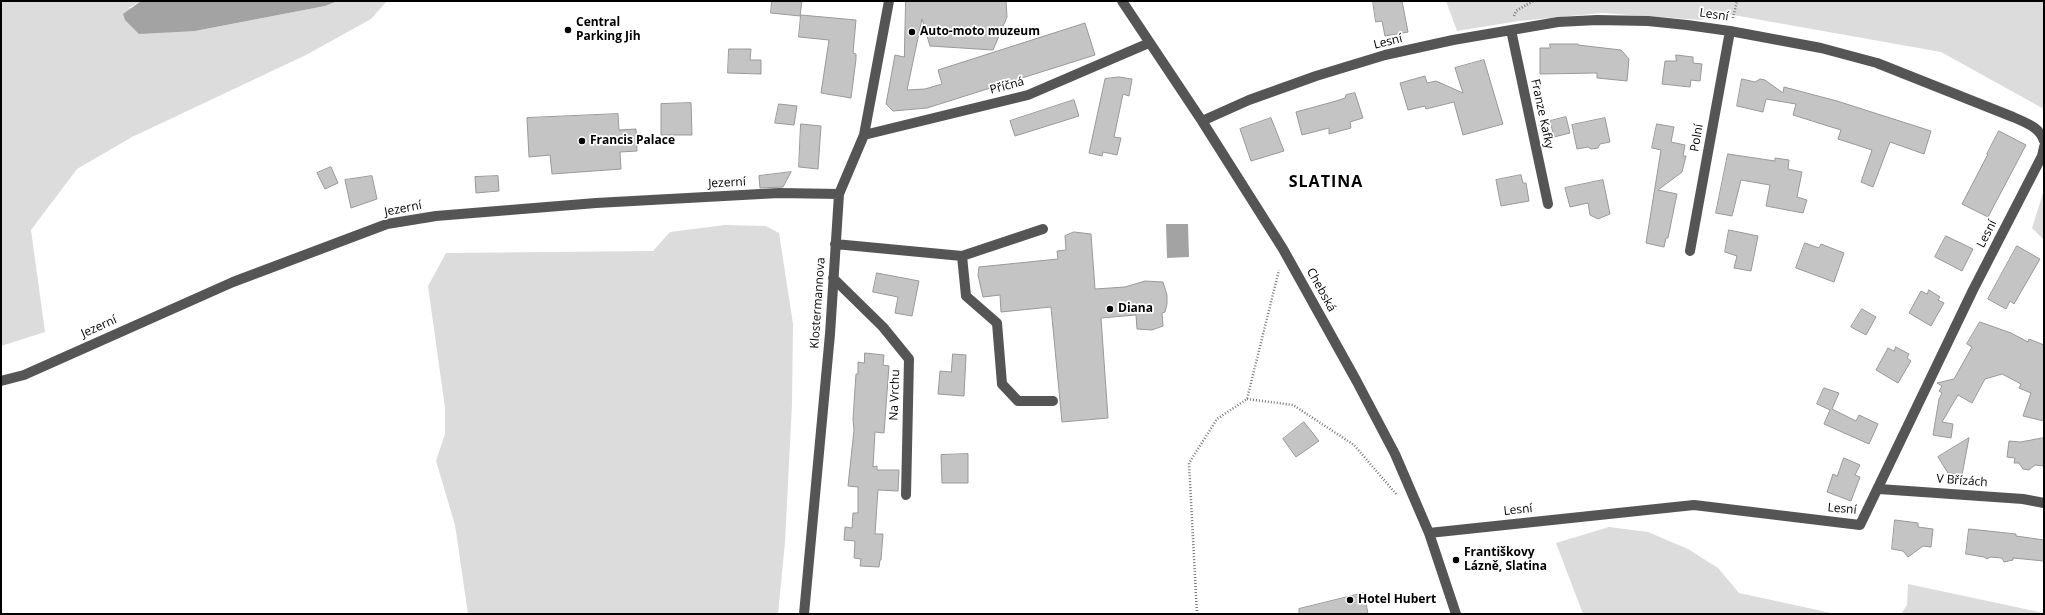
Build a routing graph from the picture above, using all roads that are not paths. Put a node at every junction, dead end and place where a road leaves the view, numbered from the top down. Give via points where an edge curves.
1 (889, 1) edge
2 (1122, 1) edge
3 (1511, 30) junction
4 (1730, 31) junction
5 (1149, 43) junction
6 (1202, 121) junction
7 (864, 135) junction
8 (2044, 141) edge
9 (2044, 147) edge
10 (839, 194) junction
11 (1548, 204) dead end
12 (1043, 229) dead end
13 (835, 244) junction
14 (1690, 251) dead end
15 (962, 256) junction
16 (833, 278) junction
17 (1, 381) edge
18 (1053, 401) dead end
19 (1878, 489) junction
20 (906, 495) dead end
21 (2044, 503) edge
22 (1429, 533) junction
23 (804, 614) edge
24 (1456, 614) edge

1 - 7 street, Klostermannova
2 - 5 street, Chebská
3 - 4 street, Lesní via 1558,22 1597,20 1648,21
3 - 6 street, Lesní via 1386,55 1256,97
3 - 11 street, Franze Kafky
4 - 8 street, Lesní via 1821,48 1877,63 2019,119 2042,134
4 - 14 street, Polní
5 - 6 street, Chebská
5 - 7 street, Příčná via 1028,95
6 - 22 street, Chebská via 1284,249 1395,454
7 - 10 street, Klostermannova
9 - 19 street, Lesní via 2042,156 1973,290
10 - 13 street, Klostermannova
10 - 17 street, Jezerní via 779,193 596,203 436,216 387,224 233,282 24,375
12 - 15 street
13 - 15 street
13 - 16 street, Klostermannova
15 - 18 street via 966,296 997,323 1002,384 1018,401
16 - 20 street, Na Vrchu via 883,328 909,359
16 - 23 street, Klostermannova
19 - 21 street, V Břízách via 2023,499
19 - 22 street, Lesní via 1860,525 1694,504
22 - 24 street, Chebská

